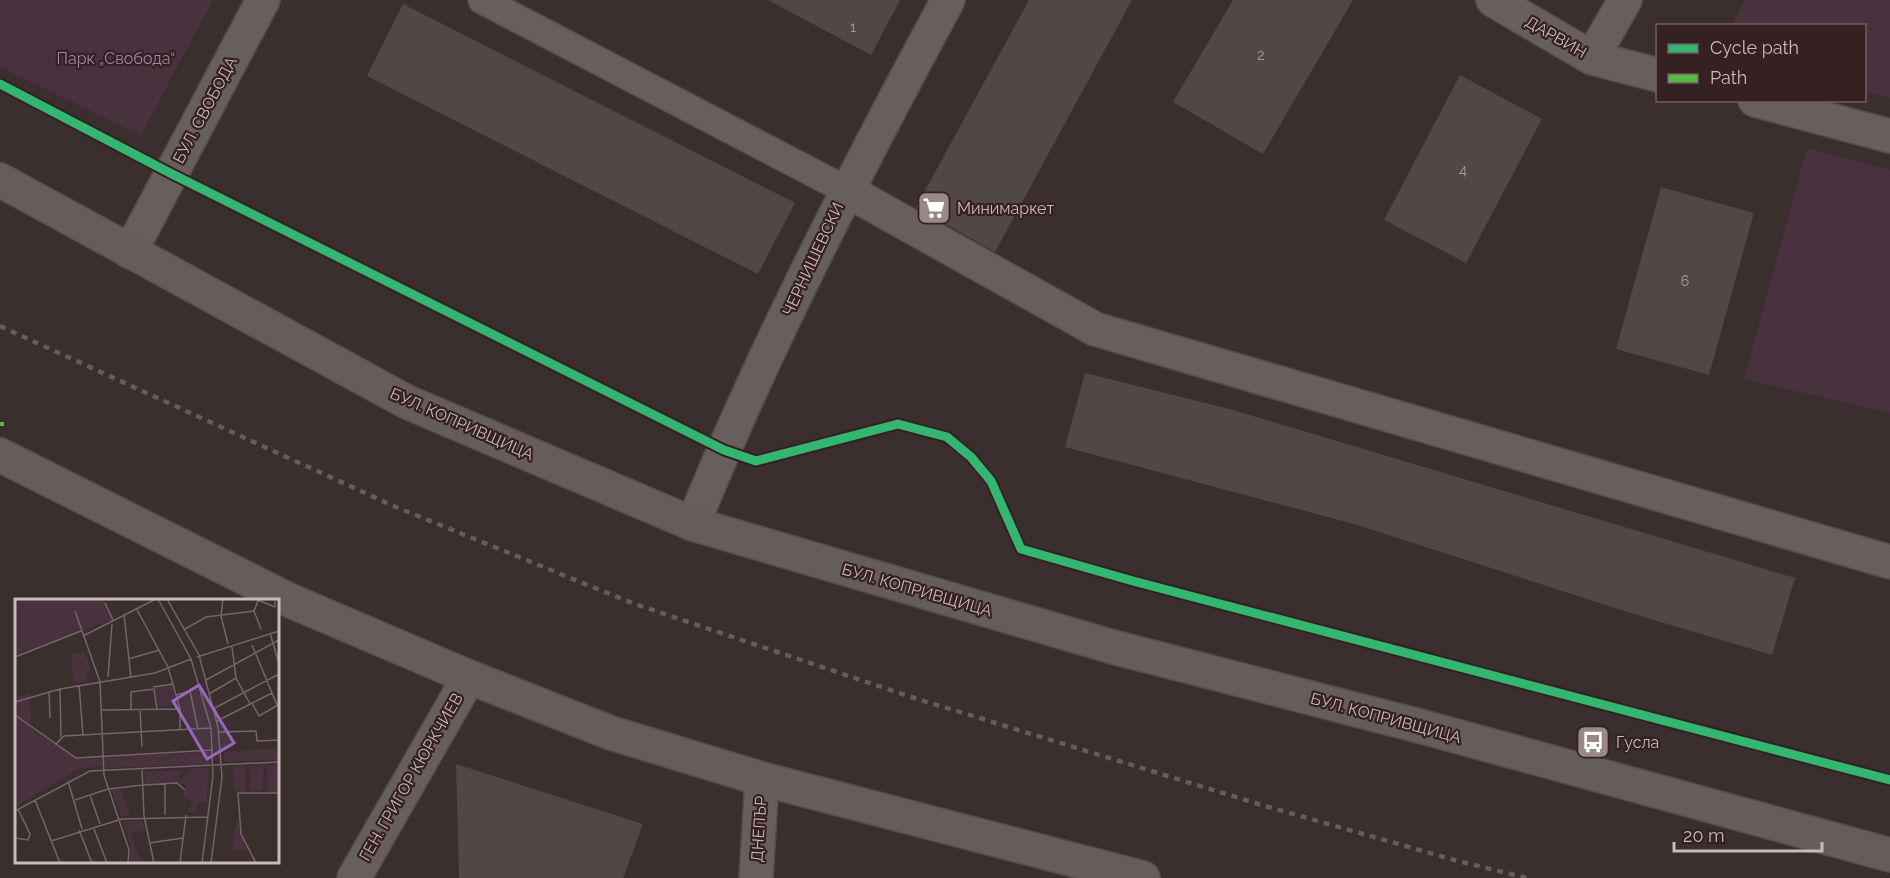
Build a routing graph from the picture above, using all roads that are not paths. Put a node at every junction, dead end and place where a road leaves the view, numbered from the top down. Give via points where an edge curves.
1 (263, 0) edge
2 (482, 0) edge
3 (948, 0) edge
4 (1493, 0) edge
5 (1625, 0) edge
6 (1592, 58) junction
7 (1656, 74) edge
8 (1762, 102) edge
9 (1890, 136) edge
10 (0, 180) edge
11 (846, 190) junction
12 (130, 252) junction
13 (0, 455) edge
14 (693, 524) junction
15 (1890, 562) edge
16 (469, 677) junction
17 (762, 779) junction
18 (1890, 855) edge
19 (1124, 875) edge
20 (354, 878) edge
21 (756, 878) edge

1 - 12 street, БУЛ. СВОБОДА
2 - 11 lane
3 - 11 street, ЧЕРНИШЕВСКИ
4 - 6 street, ДАРВИН
5 - 6 street
6 - 7 street, ДАРВИН
8 - 9 street
10 - 12 main road, БУЛ. КОПРИВЩИЦА
11 - 14 street, ЧЕРНИШЕВСКИ via 717,464
11 - 15 street via 1095,329
12 - 14 main road, БУЛ. КОПРИВЩИЦА via 407,402
13 - 16 main road via 291,601
14 - 18 main road, БУЛ. КОПРИВЩИЦА via 1113,647
16 - 17 main road via 611,733
16 - 20 street, ГЕН. ГРИГОР КЮРКЧИЕВ
17 - 19 main road
17 - 21 street, ДНЕПЪР

